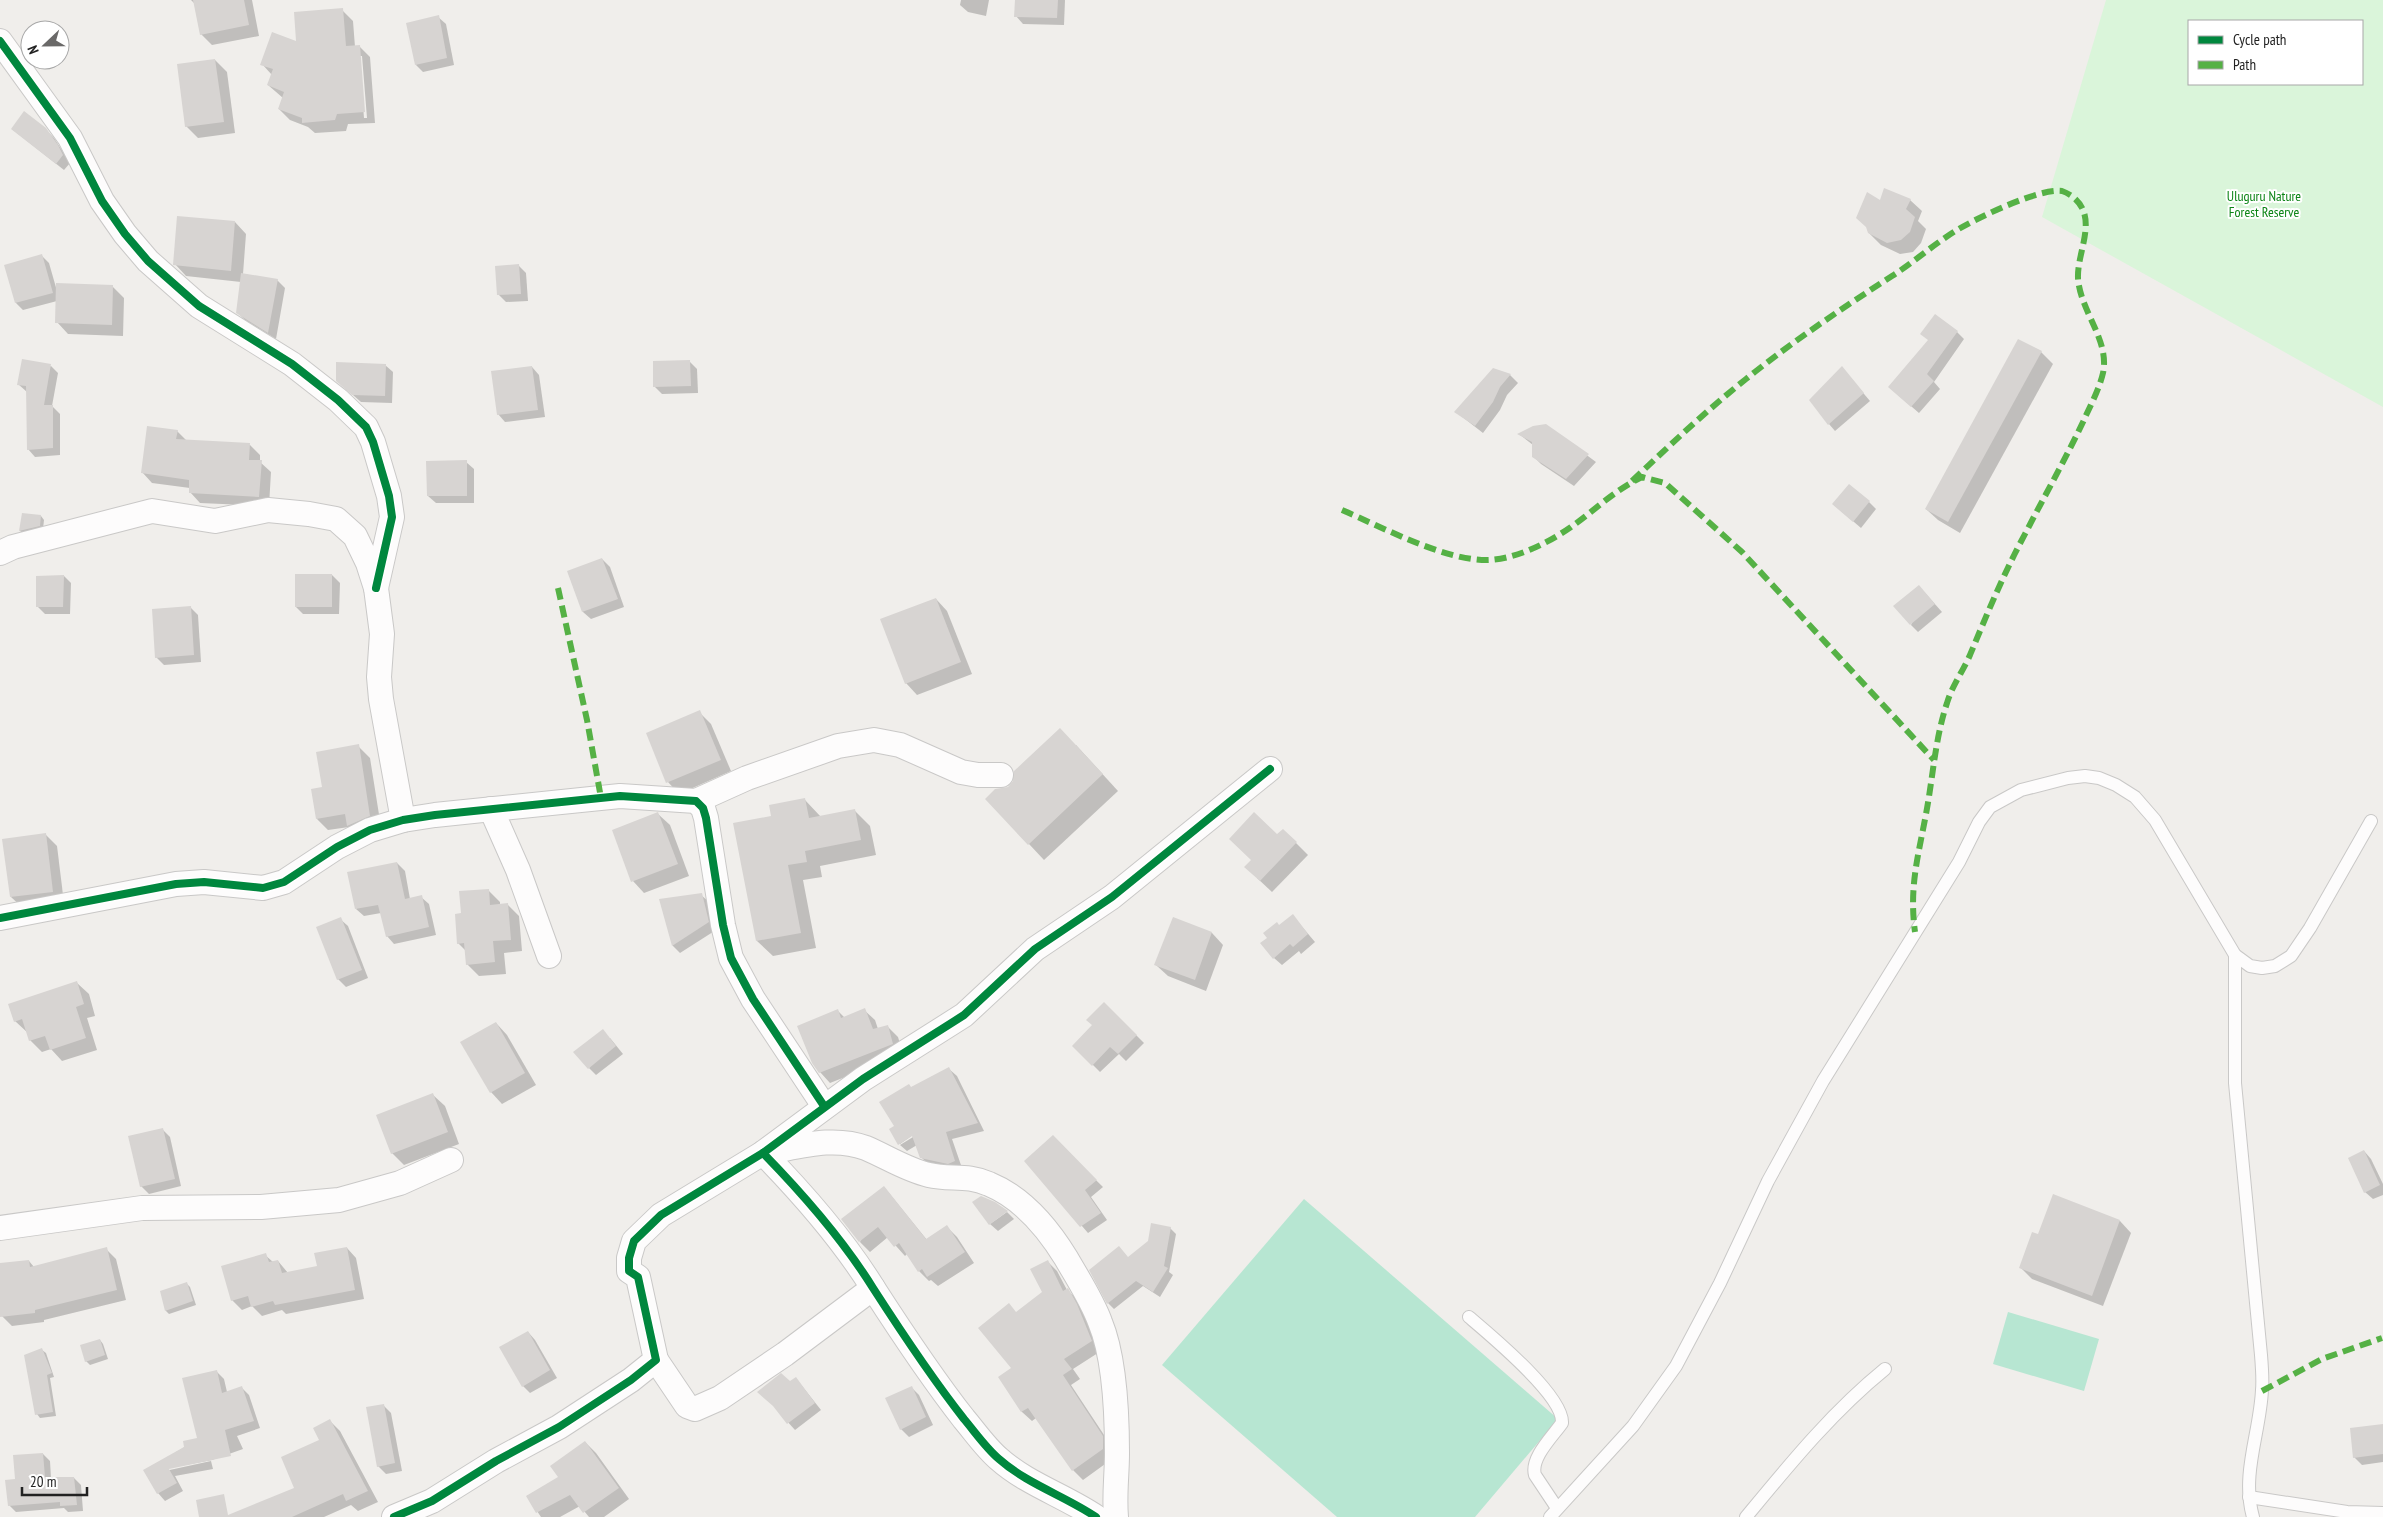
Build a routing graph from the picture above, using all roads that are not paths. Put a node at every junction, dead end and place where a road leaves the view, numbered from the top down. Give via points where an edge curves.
1 (0, 41) edge
2 (0, 553) edge
3 (376, 588) junction
4 (1270, 769) dead end
5 (1002, 775) dead end
6 (696, 801) junction
7 (491, 809) junction
8 (403, 820) junction
9 (2371, 821) dead end
10 (0, 918) edge
11 (2235, 955) junction
12 (550, 956) dead end
13 (824, 1106) junction
14 (763, 1153) junction
15 (451, 1160) dead end
16 (0, 1228) edge
17 (874, 1288) junction
18 (1469, 1317) dead end
19 (656, 1360) junction
20 (1885, 1369) dead end
21 (2249, 1497) junction
22 (1554, 1512) edge
23 (2383, 1513) edge
24 (394, 1517) edge
25 (1096, 1517) edge
26 (1116, 1517) edge
27 (1746, 1517) edge
28 (2253, 1517) edge

1 - 3 street via 70,138 111,214 148,261 199,306 292,364 366,427 389,496 392,517
2 - 3 street via 152,511 215,521 268,510 336,519 349,529 362,549
3 - 8 street via 382,634 380,699
4 - 13 street via 1112,897 1035,949 964,1015
5 - 6 street via 961,772 900,746 874,740 838,746 747,778
6 - 7 street via 620,796
6 - 13 street via 706,818 731,958 753,999
7 - 8 street
7 - 12 street via 525,886
8 - 10 street via 370,830 337,847 284,882 263,888 204,882 176,884
9 - 11 lane via 2291,956 2275,966 2262,968 2250,966
11 - 21 lane via 2235,1083 2258,1310 2262,1391 2250,1462
11 - 22 lane via 2155,820 2135,797 2116,785 2099,778 2068,778 2021,790 1990,807 1823,1080 1768,1181 1676,1366 1633,1426
13 - 14 street
14 - 17 street via 842,1241
14 - 19 street via 662,1215 634,1241 629,1271 638,1277
14 - 26 street via 840,1142 864,1148 930,1175 964,1176 988,1183 1017,1199 1029,1210 1044,1226 1092,1303 1108,1345 1116,1419
15 - 16 street via 400,1182 339,1200 261,1207 142,1208
17 - 19 street via 720,1398 695,1409 687,1406
17 - 25 street via 895,1325 945,1394 998,1459
18 - 22 lane via 1531,1373 1561,1415 1562,1423 1534,1469
19 - 24 street via 559,1428 496,1461 432,1501
20 - 27 lane via 1834,1415
21 - 23 lane via 2347,1512
21 - 28 lane

